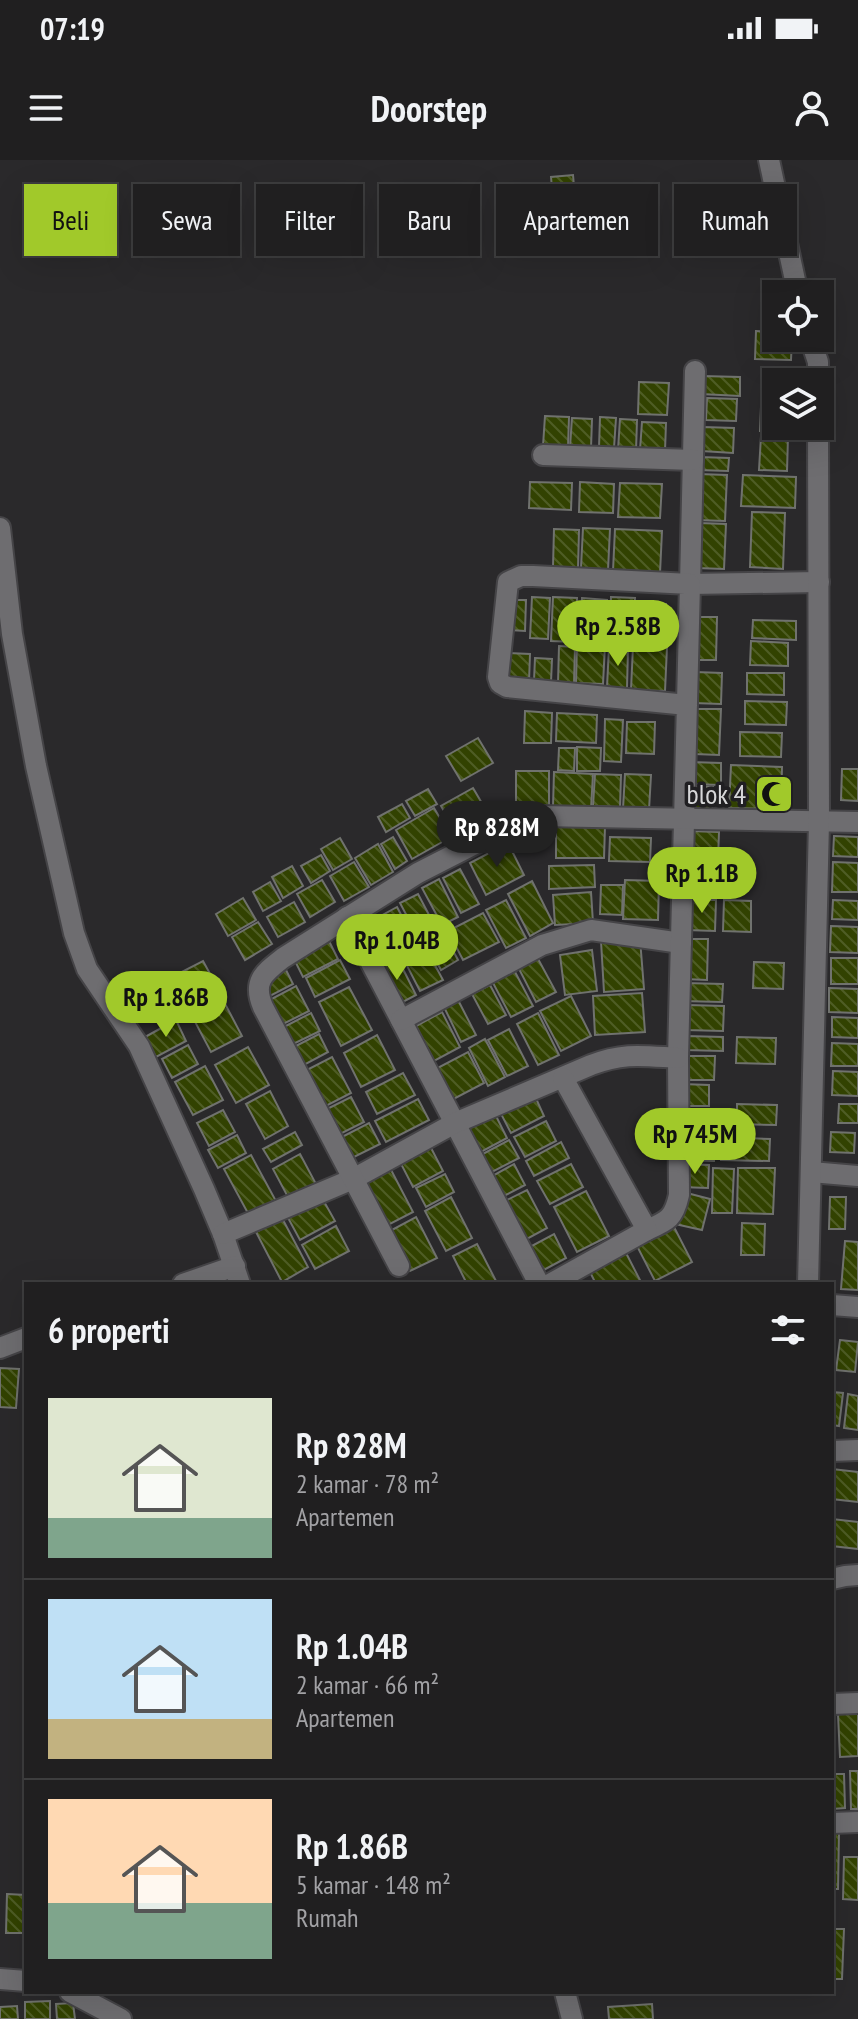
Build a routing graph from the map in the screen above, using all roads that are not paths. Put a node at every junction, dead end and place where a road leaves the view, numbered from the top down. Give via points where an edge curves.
1 (769, 160) edge
2 (795, 280) edge
3 (695, 371) dead end
4 (818, 440) edge
5 (543, 455) dead end
6 (693, 460) junction
7 (0, 528) edge
8 (819, 582) junction
9 (690, 584) junction
10 (687, 705) junction
11 (684, 819) junction
12 (819, 822) junction
13 (858, 822) edge
14 (347, 917) junction
15 (681, 943) junction
16 (401, 1020) junction
17 (678, 1058) junction
18 (563, 1078) junction
19 (455, 1123) junction
20 (811, 1172) junction
21 (858, 1176) edge
22 (353, 1179) junction
23 (647, 1230) junction
24 (223, 1234) junction
25 (399, 1266) dead end
26 (237, 1275) edge
27 (195, 1282) edge
28 (538, 1282) edge
29 (554, 1282) edge
30 (808, 1282) edge
31 (834, 1305) edge
32 (858, 1307) edge
33 (24, 1339) edge
34 (0, 1348) edge
35 (858, 1450) edge
36 (834, 1451) edge
37 (858, 1575) edge
38 (834, 1579) edge
39 (858, 1703) edge
40 (834, 1704) edge
41 (858, 1822) edge
42 (834, 1823) edge
43 (0, 1979) edge
44 (24, 1981) edge
45 (74, 1994) edge
46 (566, 1994) edge
47 (121, 2019) edge
48 (572, 2019) edge

1 - 2 street
3 - 6 street
4 - 8 street
5 - 6 street
6 - 9 street
7 - 24 street via 36,766 74,933 87,969 139,1046
8 - 9 street
8 - 12 street
9 - 10 street
9 - 10 street via 512,579 507,584 498,677 507,687
10 - 11 street
11 - 12 street
11 - 14 street via 526,820 418,873
11 - 15 street
12 - 13 street
12 - 20 street
14 - 16 street
14 - 22 street via 265,972 258,996
15 - 16 street via 591,930 542,945
15 - 17 street
16 - 19 street
17 - 18 street via 612,1057
17 - 23 street via 679,1195 667,1221
18 - 19 street
18 - 23 street
19 - 22 street
19 - 28 street
20 - 21 street
20 - 30 street
22 - 24 street
22 - 25 street
23 - 29 street
24 - 26 street
26 - 27 street
31 - 32 street
33 - 34 street
35 - 36 street
37 - 38 street
39 - 40 street
41 - 42 street
43 - 44 street
45 - 47 street
46 - 48 street

